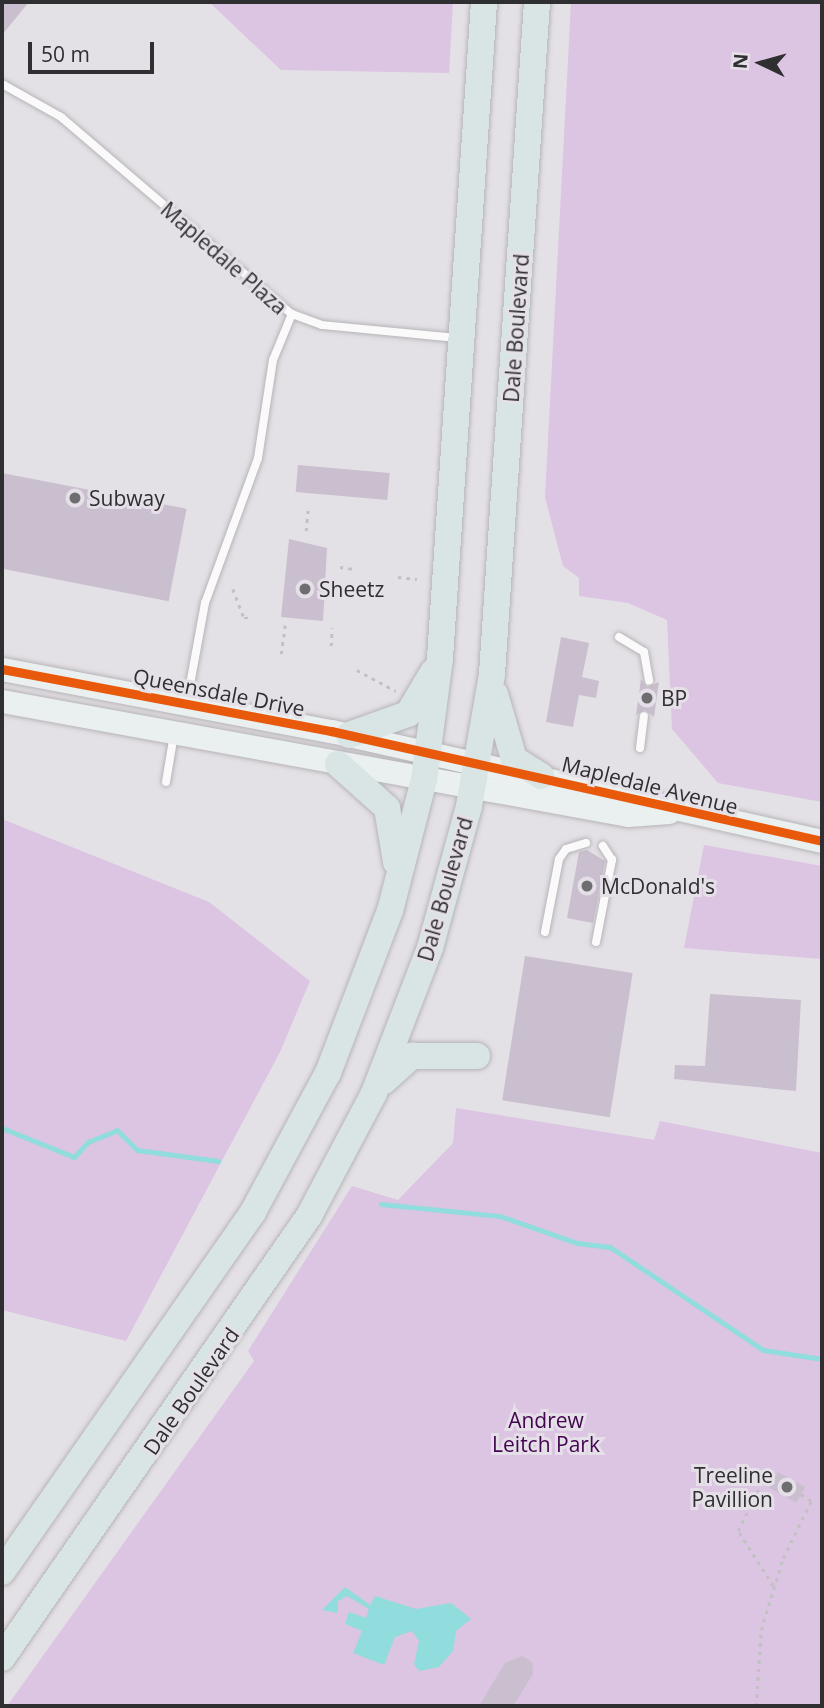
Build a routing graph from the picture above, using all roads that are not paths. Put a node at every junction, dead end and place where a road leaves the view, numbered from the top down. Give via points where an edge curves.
1 (484, 2) edge
2 (537, 2) edge
3 (2, 84) edge
4 (292, 314) junction
5 (464, 338) junction
6 (619, 637) dead end
7 (440, 658) junction
8 (2, 669) edge
9 (492, 674) junction
10 (649, 681) dead end
11 (2, 701) edge
12 (187, 704) junction
13 (645, 716) dead end
14 (174, 734) junction
15 (349, 735) junction
16 (640, 748) dead end
17 (429, 752) junction
18 (338, 764) junction
19 (475, 776) junction
20 (541, 776) junction
21 (425, 780) junction
22 (166, 782) dead end
23 (669, 812) junction
24 (822, 841) edge
25 (586, 842) dead end
26 (603, 846) dead end
27 (397, 887) junction
28 (545, 932) dead end
29 (596, 942) dead end
30 (477, 1056) dead end
31 (374, 1093) junction
32 (2, 1572) edge
33 (2, 1658) edge

1 - 5 main road
2 - 9 main road, Dale Boulevard
3 - 4 lane, Mapledale Plaza via 61,117
4 - 5 lane via 322,325
4 - 12 lane, Mapledale Plaza via 273,360 258,458 205,603
5 - 7 main road
6 - 10 lane via 644,652
7 - 15 main road via 408,714
7 - 17 main road
8 - 12 street, Queensdale Drive
9 - 19 main road, Dale Boulevard
9 - 20 main road via 511,754
11 - 14 street
12 - 15 street, Queensdale Drive
13 - 16 lane
14 - 18 street
14 - 22 lane
15 - 17 street, Queensdale Drive
17 - 19 street, Mapledale Avenue
17 - 21 main road
18 - 21 street
18 - 27 main road via 388,810
19 - 20 street, Mapledale Avenue
19 - 21 street, Mapledale Avenue
19 - 23 street, Mapledale Avenue via 639,817
19 - 31 main road, Dale Boulevard via 430,948
20 - 23 street, Mapledale Avenue via 645,798
21 - 27 main road
23 - 24 street, Mapledale Avenue
25 - 28 lane via 566,849 559,859
26 - 29 lane via 612,860
27 - 32 main road via 338,1049 253,1212
30 - 31 main road via 412,1056
31 - 33 main road, Dale Boulevard via 310,1216

